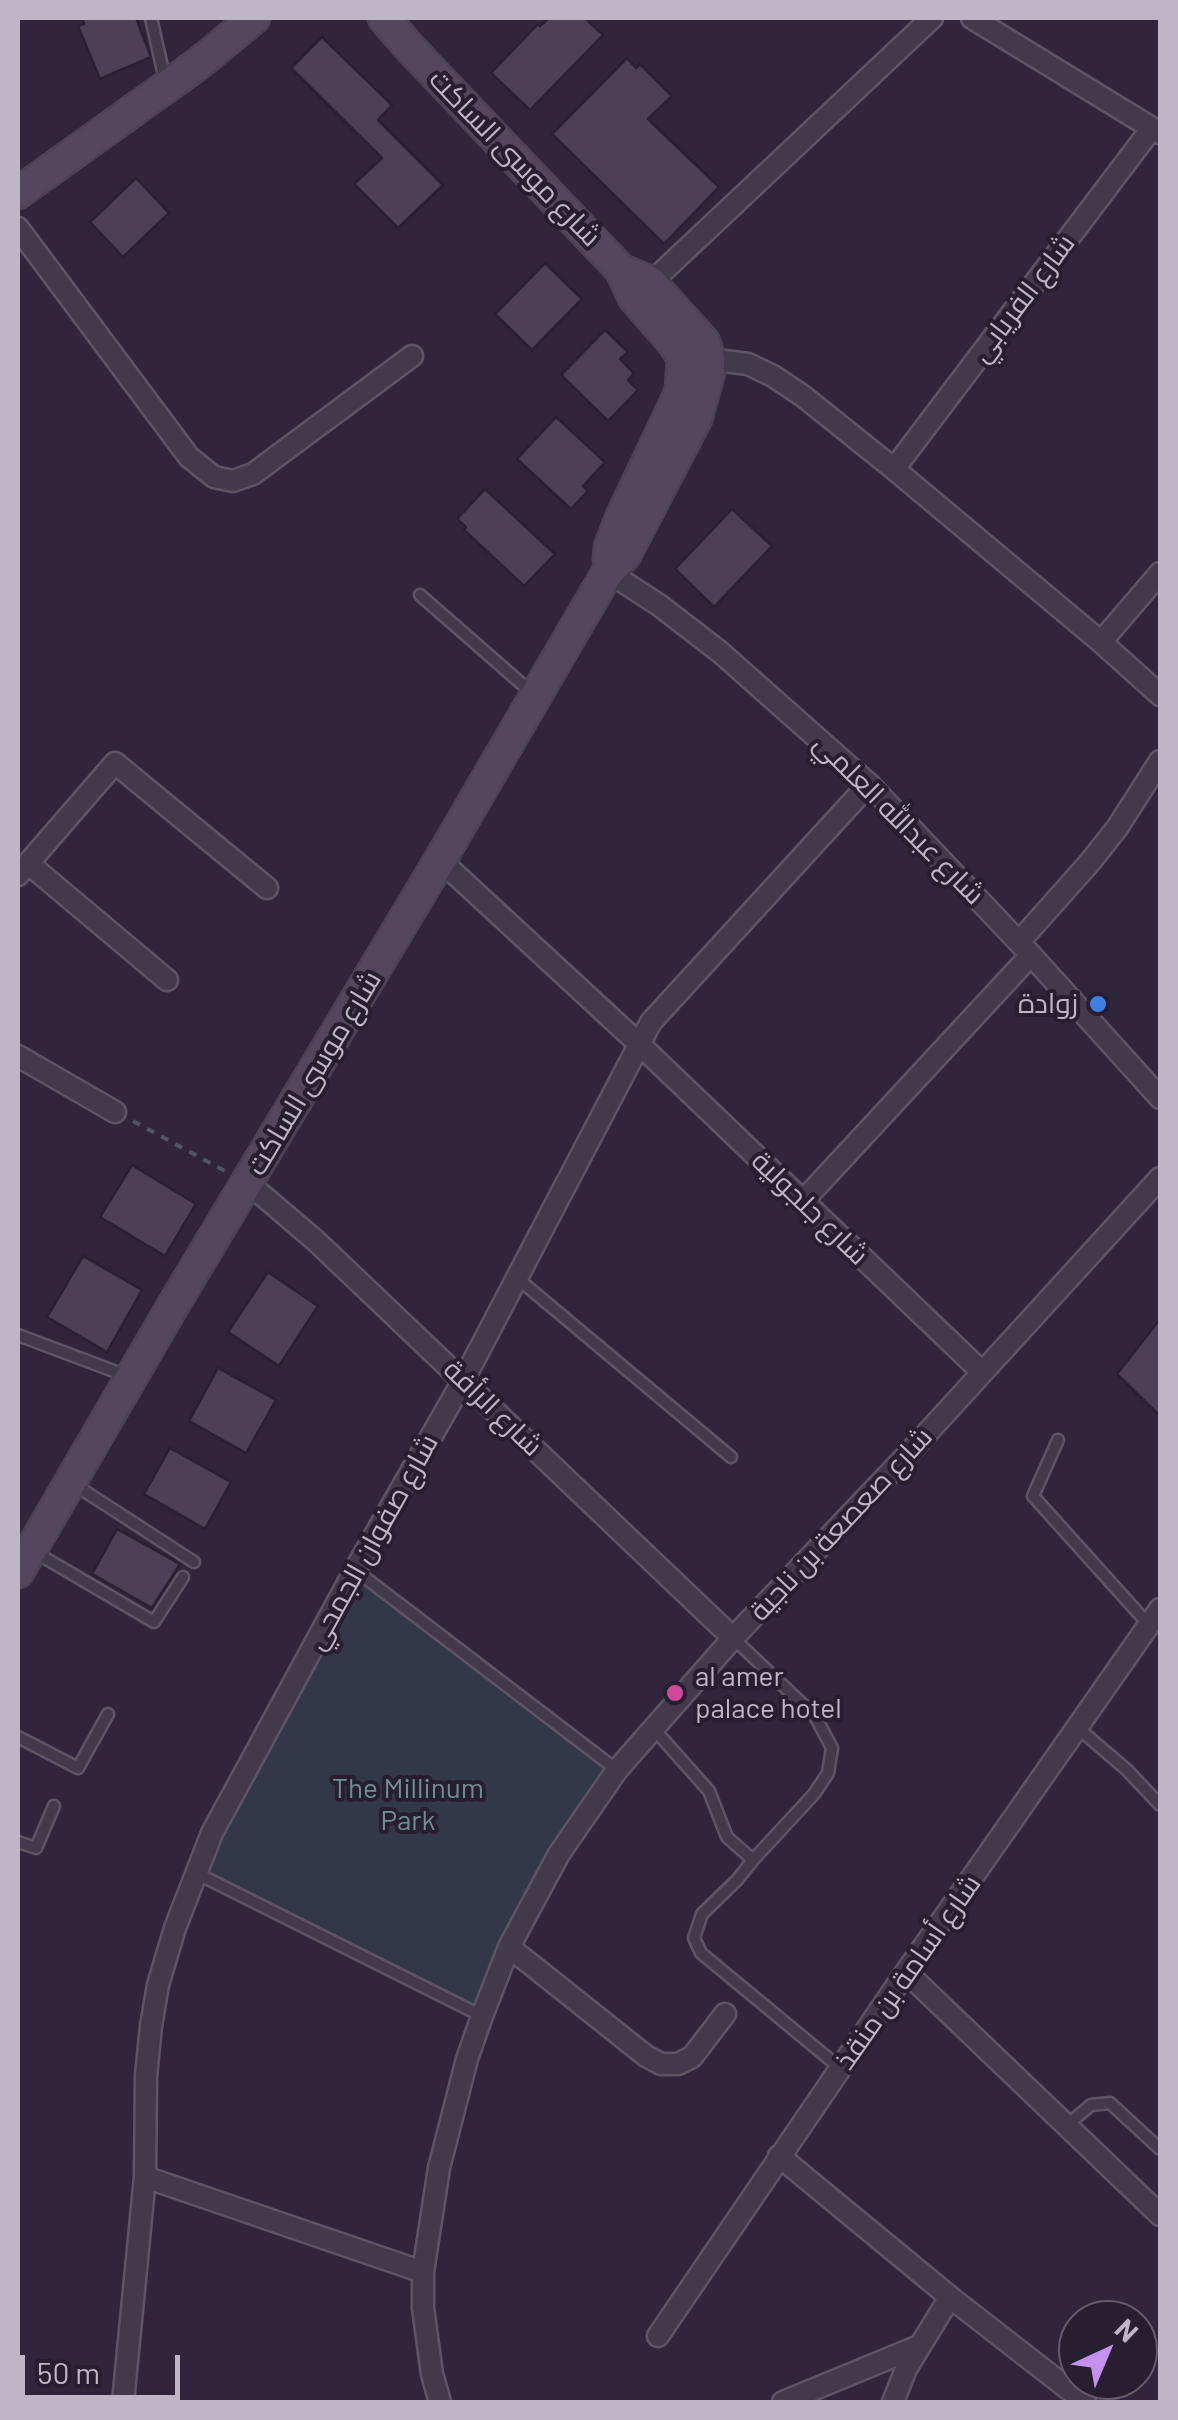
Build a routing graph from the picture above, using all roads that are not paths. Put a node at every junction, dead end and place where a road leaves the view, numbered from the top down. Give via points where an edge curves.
1 (151, 18) edge
2 (254, 18) edge
3 (370, 18) edge
4 (384, 18) edge
5 (932, 18) edge
6 (972, 18) edge
7 (409, 47) junction
8 (166, 87) junction
9 (1156, 131) edge
10 (18, 193) edge
11 (18, 228) edge
12 (642, 290) junction
13 (412, 356) dead end
14 (696, 357) junction
15 (894, 469) junction
16 (608, 572) junction
17 (1160, 572) edge
18 (420, 595) dead end
19 (1101, 642) junction
20 (1160, 695) edge
21 (536, 696) junction
22 (1160, 762) edge
23 (869, 784) junction
24 (440, 860) junction
25 (24, 869) edge
26 (267, 888) dead end
27 (1025, 948) junction
28 (167, 980) dead end
29 (638, 1043) junction
30 (19, 1061) edge
31 (1160, 1098) edge
32 (115, 1112) road end
33 (1160, 1178) edge
34 (248, 1183) junction
35 (803, 1201) junction
36 (516, 1278) junction
37 (18, 1334) edge
38 (982, 1372) junction
39 (132, 1378) junction
40 (464, 1380) junction
41 (1058, 1440) dead end
42 (732, 1458) dead end
43 (71, 1482) junction
44 (24, 1561) edge
45 (194, 1562) dead end
46 (356, 1570) junction
47 (183, 1577) dead end
48 (1155, 1617) edge
49 (733, 1638) junction
50 (108, 1714) dead end
51 (1078, 1728) junction
52 (654, 1729) junction
53 (18, 1737) edge
54 (616, 1770) junction
55 (1160, 1805) edge
56 (54, 1806) dead end
57 (18, 1842) edge
58 (753, 1860) junction
59 (196, 1873) junction
60 (509, 1946) junction
61 (906, 1972) junction
62 (725, 2014) dead end
63 (482, 2016) junction
64 (841, 2069) junction
65 (1066, 2125) junction
66 (1160, 2149) edge
67 (779, 2156) junction
68 (145, 2176) junction
69 (1160, 2215) edge
70 (423, 2272) junction
71 (950, 2297) junction
72 (658, 2336) dead end
73 (919, 2346) junction
74 (123, 2402) edge
75 (440, 2402) edge
76 (783, 2402) edge
77 (893, 2402) edge
78 (1085, 2402) edge

1 - 8 lane
2 - 8 street
3 - 7 street, شارع موسى الساكت
4 - 7 street, شارع موسى الساكت
5 - 12 street
6 - 9 street
7 - 12 street, شارع موسى الساكت
8 - 10 street
9 - 15 street, شارع الفريابي
11 - 13 street via 188,457 214,477 253,474
12 - 14 street, شارع موسى الساكت via 704,342
14 - 15 street via 748,364 774,376
14 - 16 street, شارع موسى الساكت via 622,516
15 - 19 street
16 - 21 street, شارع موسى الساكت
16 - 23 street, شارع عبدالله العلمي via 720,652
17 - 19 street
18 - 21 lane
19 - 20 street
21 - 24 street, شارع موسى الساكت
22 - 27 street
23 - 27 street, شارع عبدالله العلمي
23 - 29 street, شارع صفوان الجمحي
24 - 29 street, شارع جلجولية
24 - 34 street, شارع موسى الساكت
25 - 26 street via 115,763
25 - 28 street
27 - 31 street, شارع عبدالله العلمي
27 - 35 street
29 - 35 street, شارع جلجولية
29 - 36 street, شارع صفوان الجمحي
30 - 32 street
33 - 38 street, شارع صعصعة بن ناجية
34 - 39 street, شارع موسى الساكت
34 - 40 street, شارع الرأفة
35 - 38 street, شارع جلجولية
36 - 40 street, شارع صفوان الجمحي
36 - 42 lane
37 - 39 lane
38 - 49 street, شارع صعصعة بن ناجية
39 - 43 street, شارع موسى الساكت
40 - 46 street, شارع صفوان الجمحي
40 - 49 street, شارع الرأفة
41 - 48 lane via 1033,1496
43 - 44 street, شارع موسى الساكت
43 - 45 lane
44 - 47 lane via 154,1622
46 - 54 lane
46 - 59 street, شارع صفوان الجمحي via 234,1790
48 - 51 street, شارع أسامة بن منقذ
49 - 52 street, شارع صعصعة بن ناجية
49 - 58 lane via 815,1716 832,1748 828,1773 814,1794
50 - 53 lane via 78,1768
51 - 55 lane
51 - 61 street, شارع أسامة بن منقذ
52 - 54 street, شارع صعصعة بن ناجية
52 - 58 lane via 709,1790 727,1837
54 - 60 street, شارع صعصعة بن ناجية via 559,1854
56 - 57 lane via 36,1848
58 - 64 lane via 702,1914 694,1938 701,1953
59 - 63 lane
59 - 68 street, شارع صفوان الجمحي via 153,2012
60 - 62 street via 662,2064 692,2057
60 - 63 street, شارع صعصعة بن ناجية
61 - 64 street, شارع أسامة بن منقذ
61 - 65 street
63 - 70 street, شارع صعصعة بن ناجية via 440,2168
64 - 67 street, شارع أسامة بن منقذ
65 - 66 lane via 1091,2105 1110,2103
65 - 69 street
67 - 71 street
67 - 72 street, شارع أسامة بن منقذ
68 - 70 street
68 - 74 street, شارع صفوان الجمحي
70 - 75 street, شارع صعصعة بن ناجية
71 - 73 street
71 - 78 street
73 - 76 street
73 - 77 street

